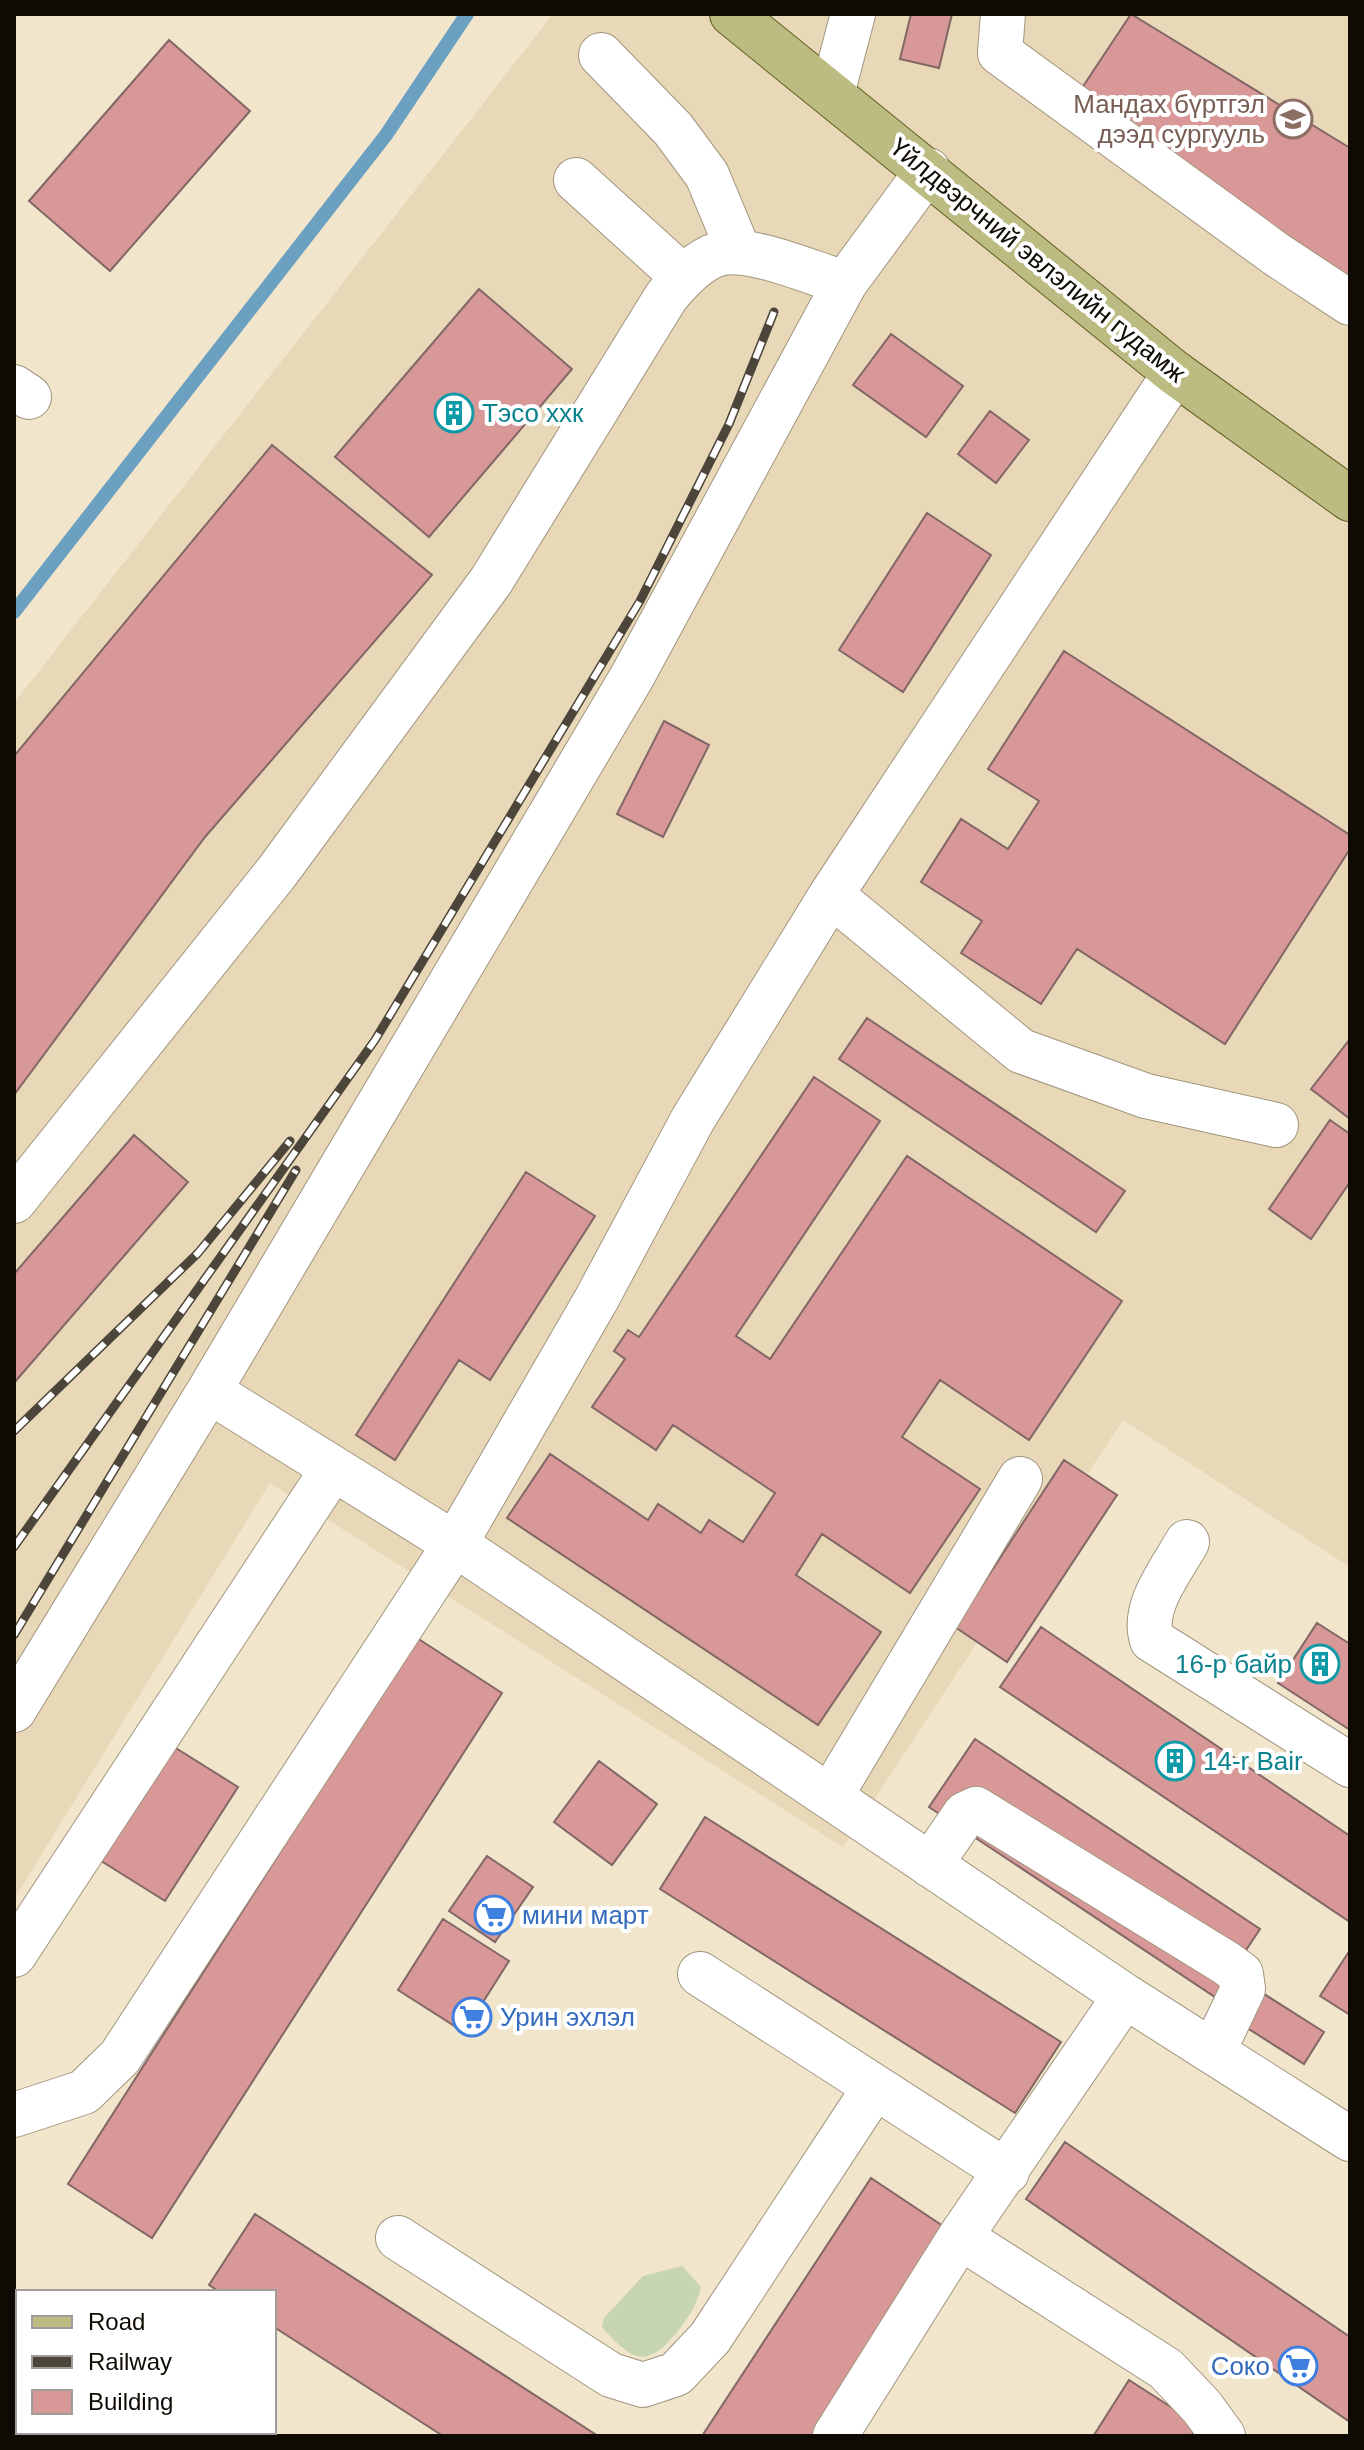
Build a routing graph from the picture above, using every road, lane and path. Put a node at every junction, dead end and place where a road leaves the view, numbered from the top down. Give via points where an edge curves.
1 (732, 14) edge
2 (853, 14) edge
3 (1003, 14) edge
4 (601, 55) dead end
5 (832, 94) junction
6 (928, 170) junction
7 (576, 180) dead end
8 (739, 252) junction
9 (683, 277) junction
10 (845, 283) junction
11 (1350, 303) edge
12 (1175, 373) junction
13 (1346, 486) edge
14 (831, 895) junction
15 (1276, 1125) dead end
16 (14, 1201) edge
17 (209, 1391) junction
18 (332, 1470) junction
19 (1020, 1479) dead end
20 (1187, 1542) dead end
21 (455, 1544) junction
22 (14, 1710) edge
23 (1350, 1765) edge
24 (830, 1797) junction
25 (930, 1865) junction
26 (14, 1955) edge
27 (700, 1974) dead end
28 (1125, 1996) junction
29 (1213, 2052) junction
30 (875, 2087) junction
31 (14, 2115) edge
32 (1350, 2139) edge
33 (1007, 2172) junction
34 (960, 2237) junction
35 (398, 2238) dead end
36 (835, 2436) edge
37 (1223, 2436) edge

1 - 5 main road, Үйлдвэрчний эвлэлийн гудамж
2 - 5 street
3 - 11 street via 1000,53
4 - 8 street via 673,129 707,175
5 - 6 main road, Үйлдвэрчний эвлэлийн гудамж
6 - 10 street
6 - 12 main road, Үйлдвэрчний эвлэлийн гудамж
7 - 9 street
8 - 9 street via 717,255
8 - 10 street
9 - 16 street via 491,581 277,872
10 - 17 street via 633,675
12 - 13 main road, Үйлдвэрчний эвлэлийн гудамж
12 - 14 street
14 - 15 street via 1021,1051 1146,1096
14 - 21 street via 693,1119
17 - 18 street
17 - 22 street
18 - 21 street
18 - 26 street
19 - 24 street
20 - 23 street via 1151,1607 1152,1640
21 - 24 street
21 - 31 street via 120,2057 84,2092
24 - 25 street
25 - 28 street
25 - 29 street via 965,1814 976,1809 1226,1963 1241,1974 1243,1989
27 - 30 street
28 - 29 street
28 - 33 street
29 - 32 street
30 - 33 street
30 - 35 street via 710,2338 676,2374 643,2385 611,2375
33 - 34 street
34 - 36 street
34 - 37 street via 1166,2369

